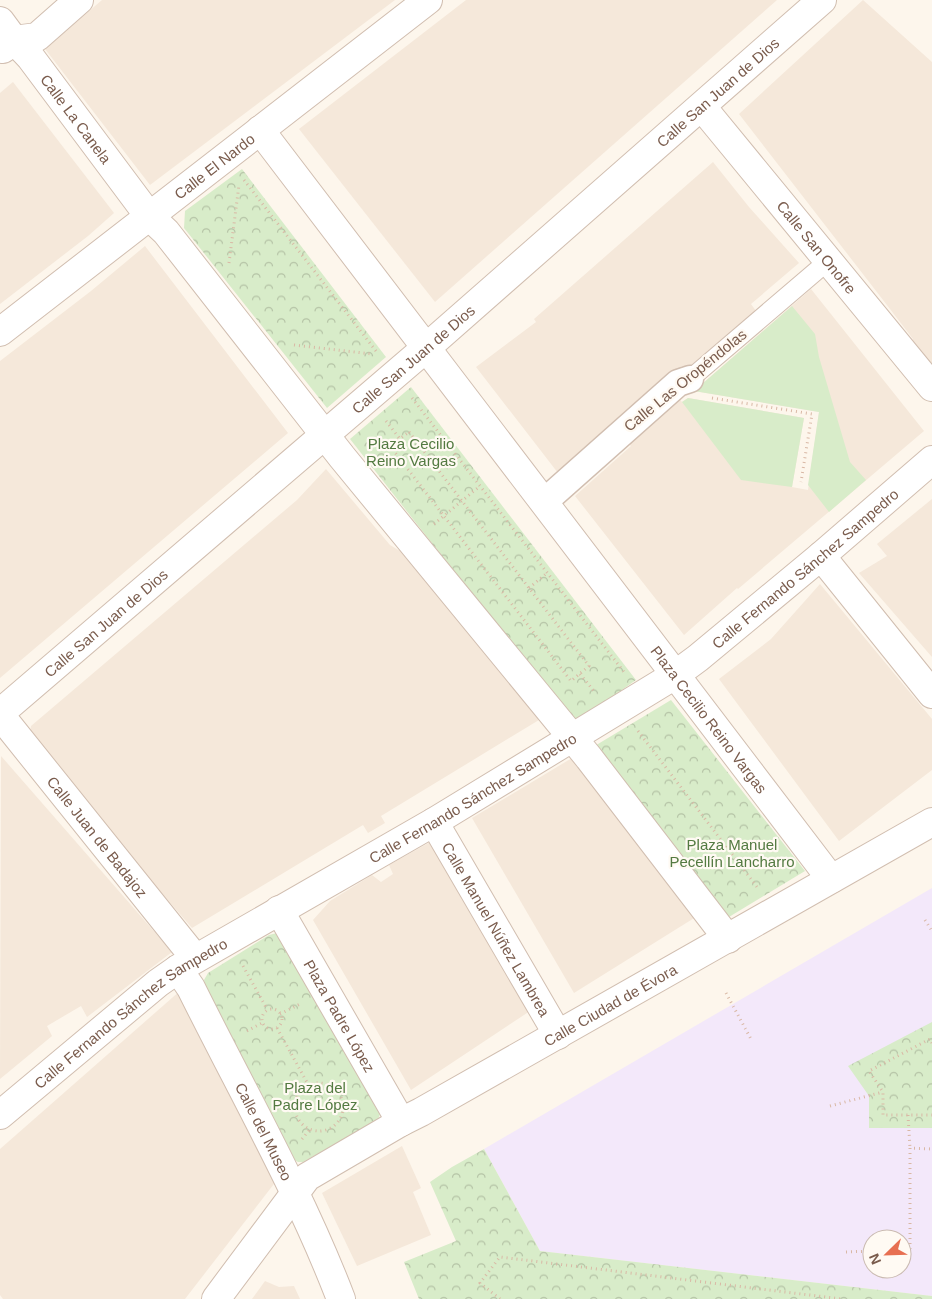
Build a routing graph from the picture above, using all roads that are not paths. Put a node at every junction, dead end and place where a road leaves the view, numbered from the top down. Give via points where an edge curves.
1 (79, 0) edge
2 (428, 0) edge
3 (822, 0) edge
4 (5, 37) edge
5 (702, 107) junction
6 (260, 130) junction
7 (149, 216) junction
8 (828, 261) junction
9 (0, 332) edge
10 (426, 348) junction
11 (684, 381) joint
12 (932, 387) edge
13 (325, 435) junction
14 (932, 460) edge
15 (544, 502) junction
16 (821, 556) junction
17 (675, 674) junction
18 (932, 694) edge
19 (0, 714) edge
20 (572, 738) junction
21 (434, 822) junction
22 (932, 822) edge
23 (831, 880) junction
24 (279, 910) junction
25 (728, 939) junction
26 (187, 964) junction
27 (558, 1035) junction
28 (0, 1115) edge
29 (401, 1122) junction
30 (294, 1194) junction
31 (216, 1299) edge
32 (341, 1299) edge

1 - 4 street via 37,37
2 - 6 street, Calle El Nardo
3 - 5 street, Calle San Juan de Dios
4 - 7 street, Calle La Canela via 31,58
5 - 8 street, Calle San Onofre
5 - 10 street, Calle San Juan de Dios
6 - 7 street, Calle El Nardo
6 - 10 street, Plaza Cecilio Reino Vargas
7 - 9 street, Calle El Nardo
7 - 13 street via 166,232
8 - 11 lane, Calle Las Oropéndolas
8 - 12 street, Calle San Onofre
10 - 13 street, Calle San Juan de Dios
10 - 15 street, Plaza Cecilio Reino Vargas
11 - 15 street, Calle Las Oropéndolas
13 - 19 street, Calle San Juan de Dios
13 - 20 street
14 - 16 street, Calle Fernando Sánchez Sampedro
15 - 17 street, Plaza Cecilio Reino Vargas
16 - 17 street, Calle Fernando Sánchez Sampedro
16 - 18 street
17 - 20 street, Calle Fernando Sánchez Sampedro
17 - 23 street, Plaza Cecilio Reino Vargas
19 - 26 street, Calle Juan de Badajoz
20 - 21 street, Calle Fernando Sánchez Sampedro
20 - 25 street
21 - 24 street, Calle Fernando Sánchez Sampedro
21 - 27 street, Calle Manuel Núñez Lambrea
22 - 23 street, Calle Ciudad de Évora
23 - 25 street, Calle Ciudad de Évora
24 - 26 street, Calle Fernando Sánchez Sampedro
24 - 29 street, Plaza Padre López
25 - 27 street, Calle Ciudad de Évora
26 - 28 street, Calle Fernando Sánchez Sampedro via 158,982
26 - 30 street, Calle del Museo via 191,988
27 - 29 street, Calle Ciudad de Évora
29 - 30 street, Calle Ciudad de Évora via 307,1177
30 - 31 street, Calle Ciudad de Évora
30 - 32 street, Calle del Museo

